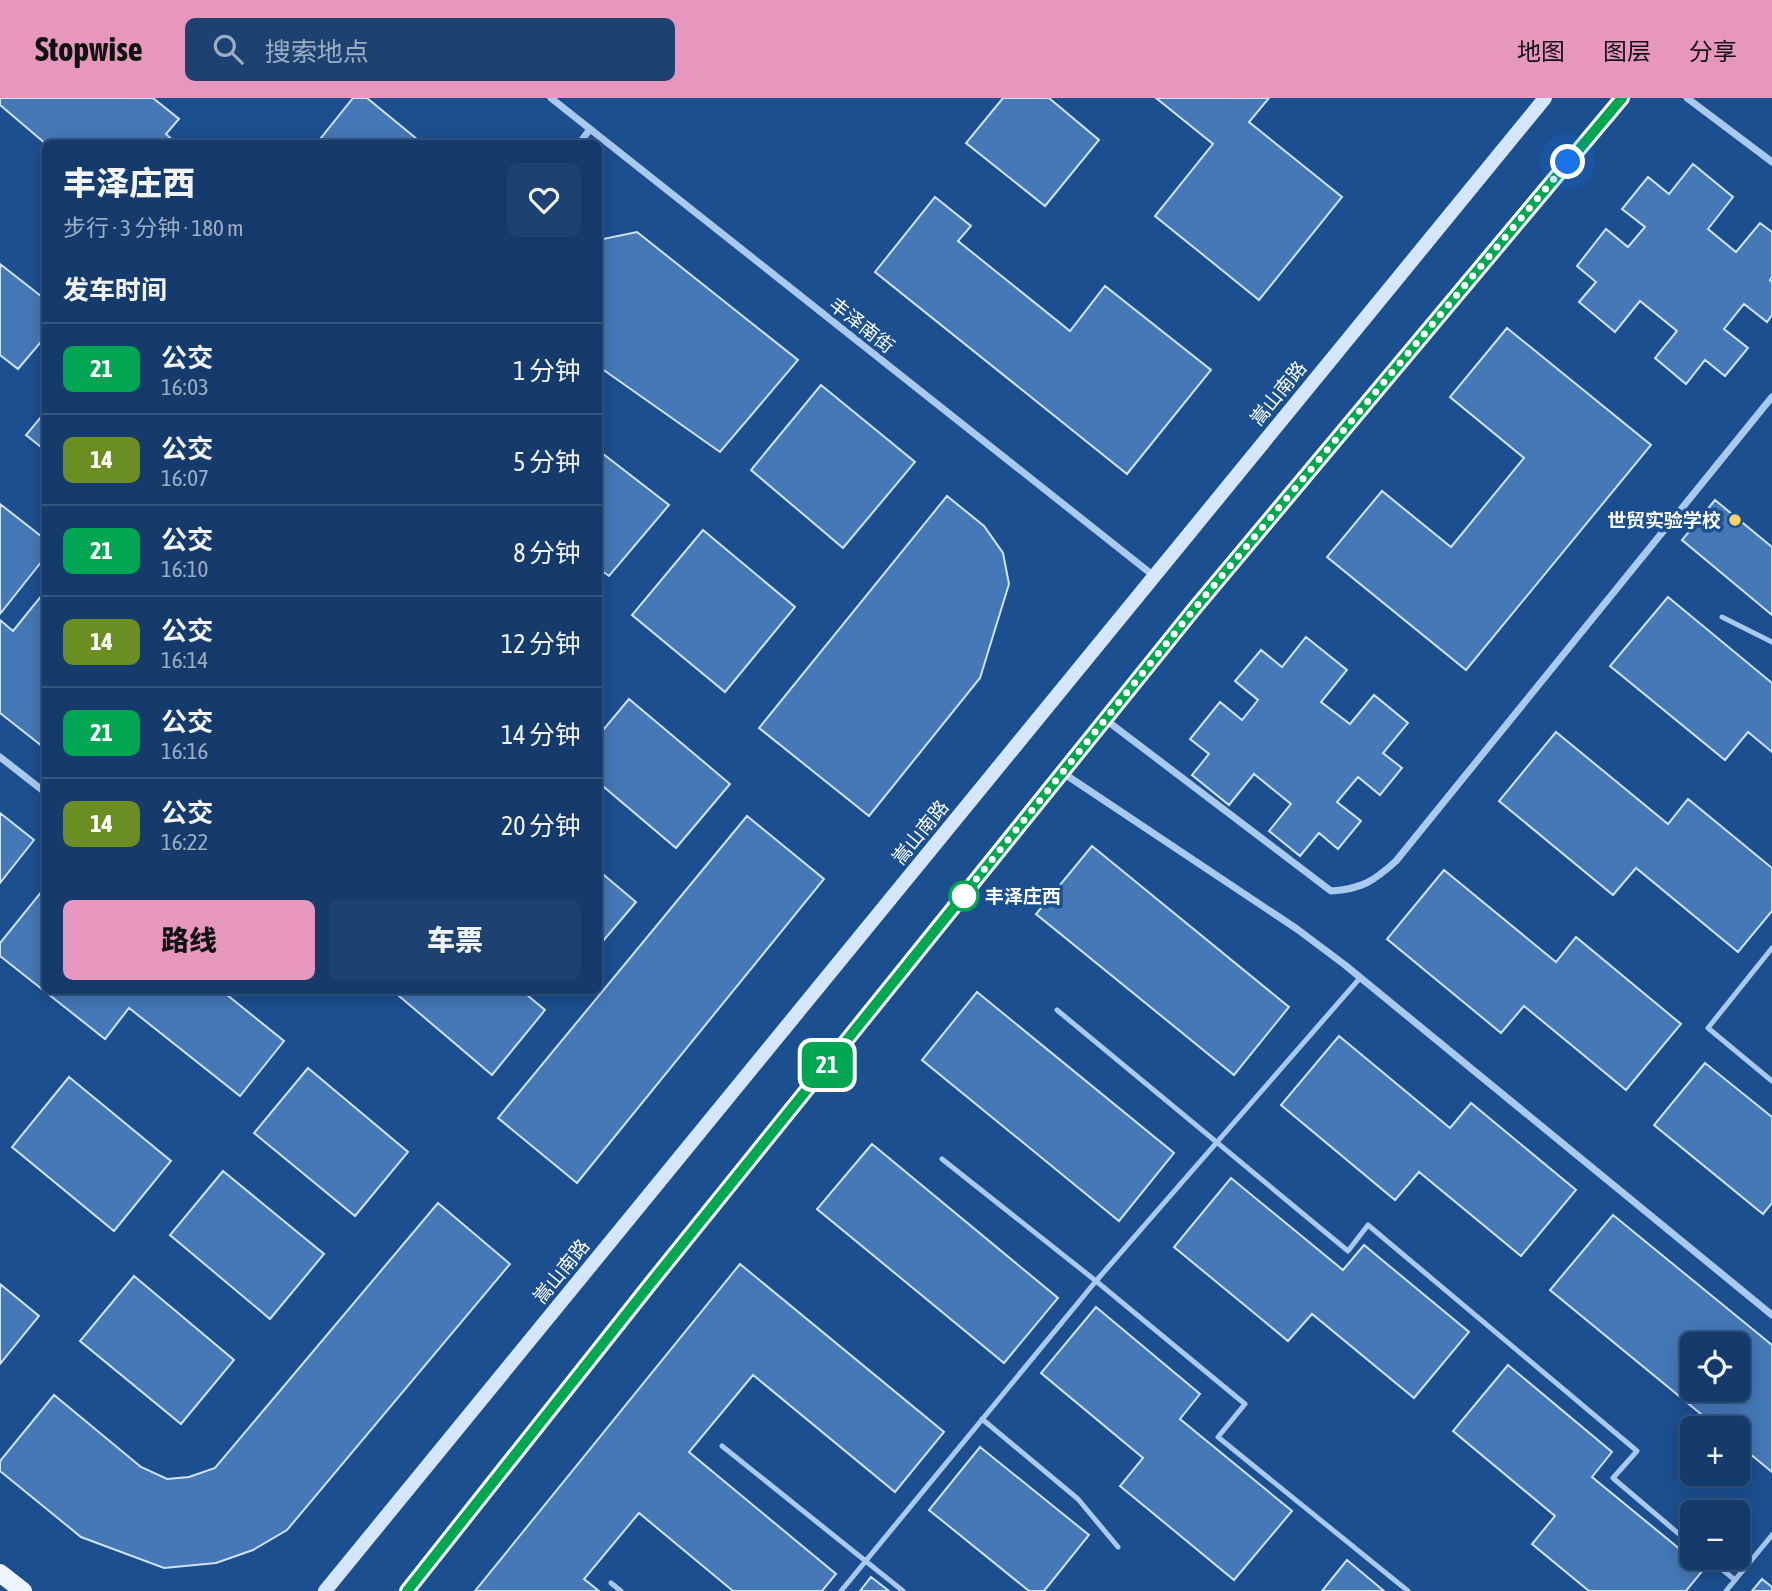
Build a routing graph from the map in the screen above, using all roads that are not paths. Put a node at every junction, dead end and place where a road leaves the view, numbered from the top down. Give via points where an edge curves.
1 (551, 98) edge
2 (1545, 98) edge
3 (1622, 98) edge
4 (1687, 98) edge
5 (590, 129) junction
6 (582, 140) edge
7 (1772, 162) edge
8 (1772, 397) edge
9 (1154, 576) junction
10 (1721, 617) dead end
11 (1772, 642) edge
12 (1106, 719) junction
13 (0, 757) edge
14 (1063, 773) junction
15 (42, 790) edge
16 (1772, 948) edge
17 (1360, 978) junction
18 (1057, 1010) dead end
19 (1772, 1081) edge
20 (1216, 1144) junction
21 (942, 1158) dead end
22 (1096, 1281) junction
23 (1772, 1315) edge
24 (982, 1419) junction
25 (722, 1446) dead end
26 (1680, 1535) edge
27 (1772, 1535) edge
28 (1765, 1544) junction
29 (1118, 1547) dead end
30 (1772, 1550) edge
31 (865, 1560) junction
32 (1723, 1570) edge
33 (0, 1573) edge
34 (1735, 1580) junction
35 (611, 1583) dead end
36 (23, 1591) edge
37 (325, 1591) edge
38 (407, 1591) edge
39 (621, 1591) edge
40 (841, 1591) edge
41 (903, 1591) edge
42 (1408, 1591) edge
43 (1726, 1591) edge

1 - 5 street, 丰泽南街
2 - 9 street, 嵩山南路
3 - 12 street
4 - 7 street
5 - 6 street
5 - 9 street, 丰泽南街
8 - 12 street via 1396,861 1375,880 1331,891
9 - 37 street, 嵩山南路
10 - 11 lane
12 - 14 street
13 - 15 street
14 - 17 street via 1297,929
14 - 38 street
16 - 19 lane via 1708,1028
17 - 20 lane
17 - 23 street
18 - 20 lane
20 - 22 lane
20 - 26 lane via 1348,1251 1368,1225 1627,1442 1637,1451 1613,1478
21 - 22 lane
22 - 24 lane
22 - 42 lane via 1245,1404 1218,1437
24 - 29 lane via 1078,1499
24 - 31 lane
25 - 31 lane
27 - 28 lane
28 - 30 lane
28 - 34 lane
31 - 40 lane
31 - 41 lane
32 - 34 lane
33 - 36 main road
34 - 43 lane
35 - 39 lane

